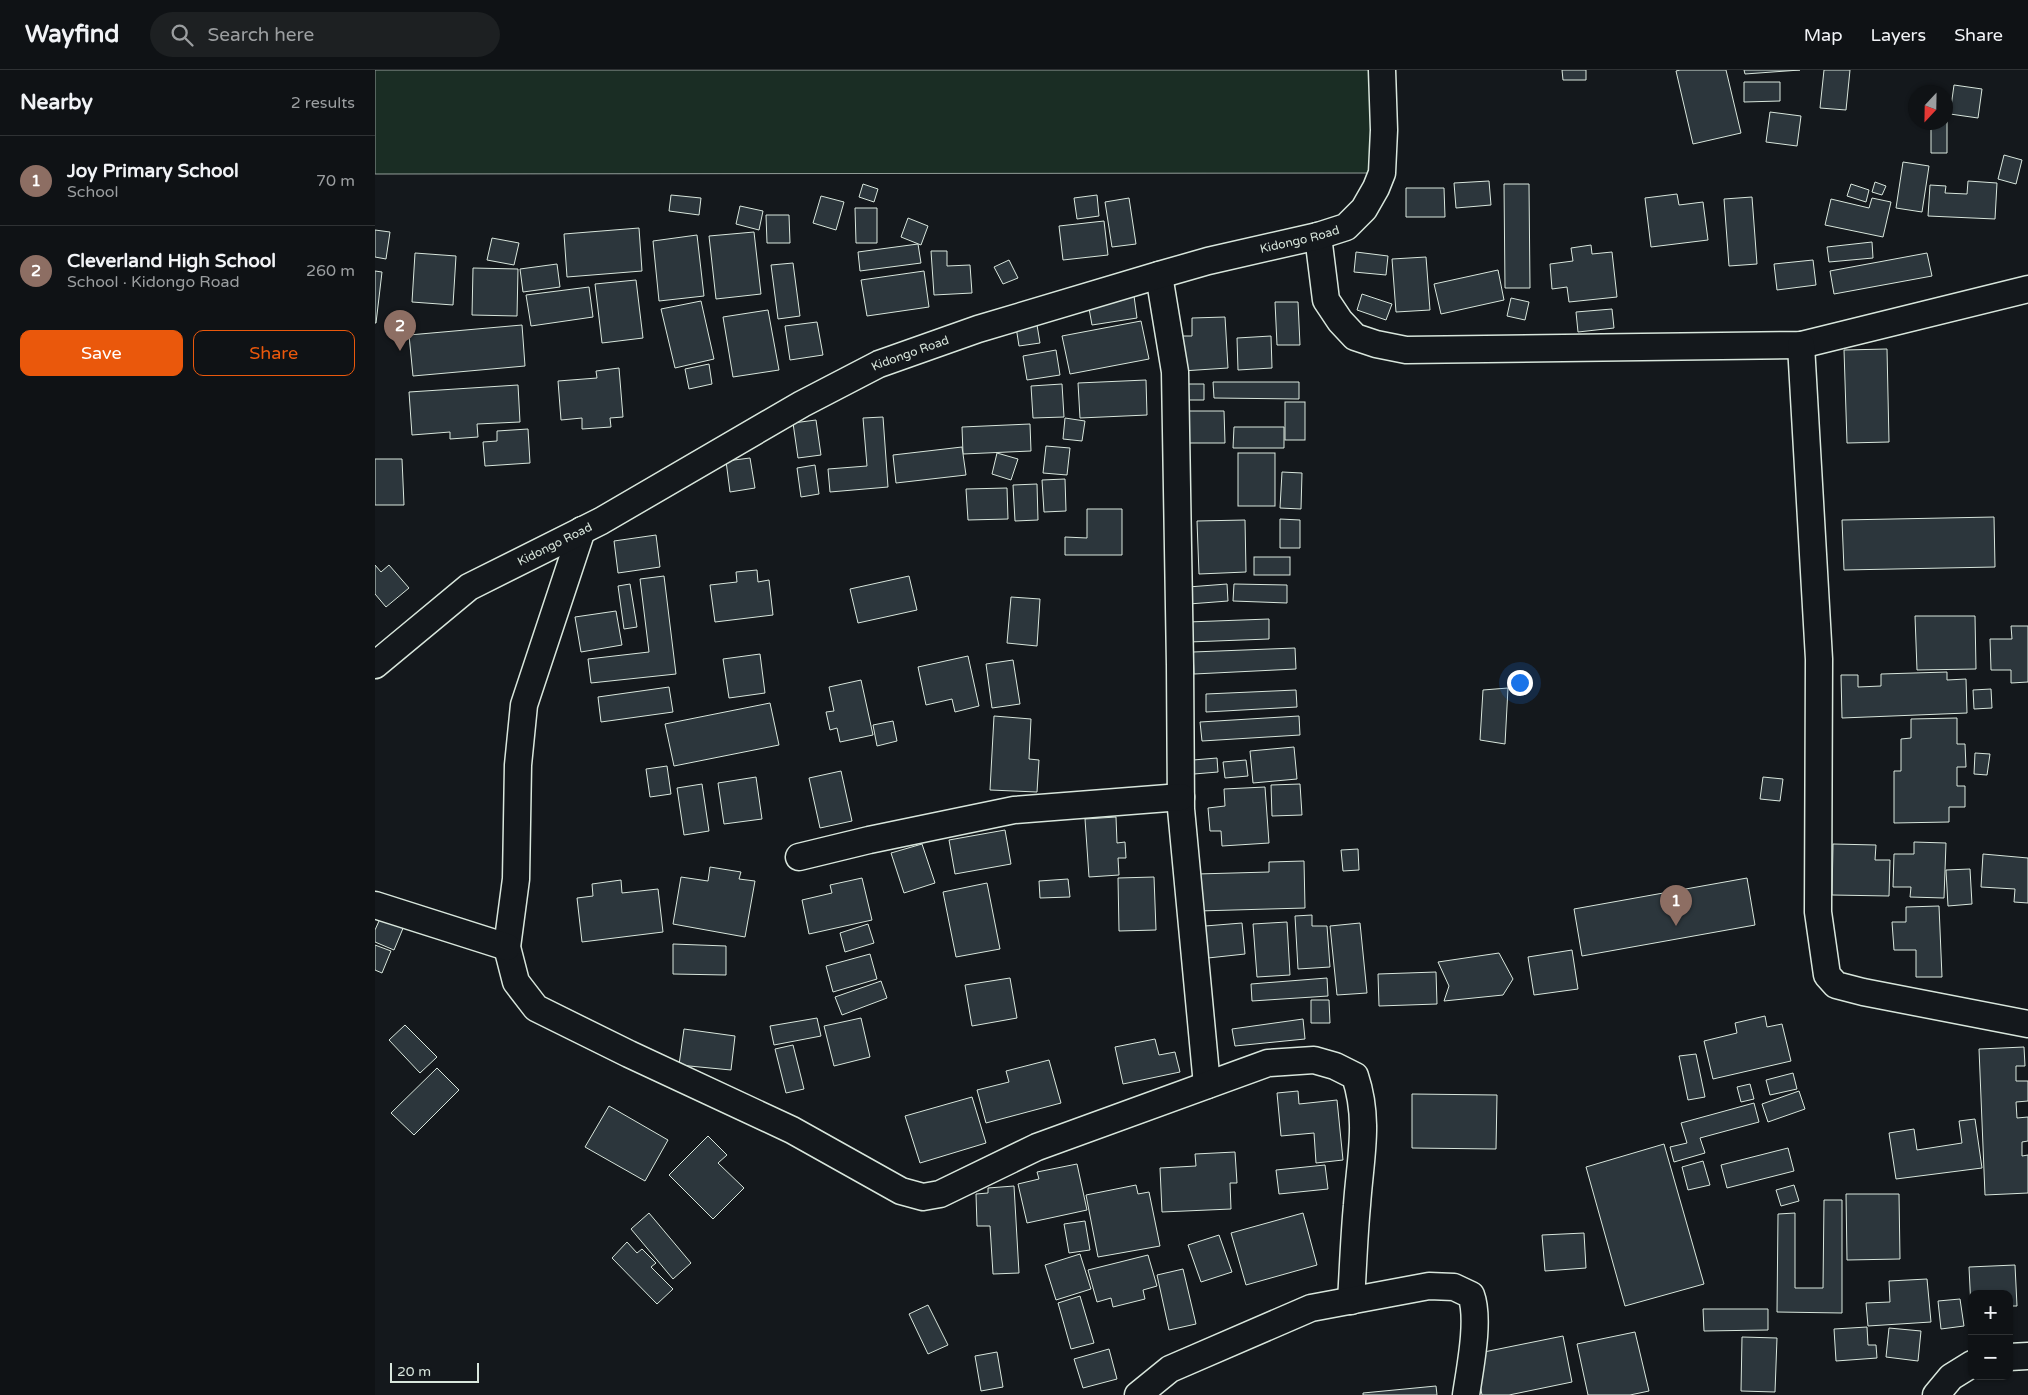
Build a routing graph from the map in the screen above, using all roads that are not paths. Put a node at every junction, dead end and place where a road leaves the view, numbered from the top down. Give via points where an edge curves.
1 (1382, 70) edge
2 (1317, 236) junction
3 (1159, 275) junction
4 (2028, 289) edge
5 (1801, 345) junction
6 (582, 530) junction
7 (375, 665) edge
8 (1181, 797) junction
9 (799, 857) dead end
10 (375, 905) edge
11 (507, 947) junction
12 (2028, 1024) edge
13 (1207, 1085) junction
14 (1351, 1301) junction
15 (2028, 1356) edge
16 (2013, 1357) edge
17 (1968, 1366) edge
18 (1138, 1395) edge
19 (1466, 1395) edge
20 (1936, 1395) edge

1 - 2 street, Kidongo Road via 1382,173 1364,209 1345,227
2 - 3 street, Kidongo Road
2 - 5 street via 1325,300 1355,336 1375,344 1406,350
3 - 6 street, Kidongo Road via 978,329 879,364 802,404
3 - 8 street via 1175,372
4 - 5 street
5 - 12 street via 1819,659 1818,912 1827,975 1837,985 1863,992
6 - 7 street, Kidongo Road via 469,587
6 - 11 street via 524,705 518,765 515,879
8 - 9 street via 1014,810
8 - 13 street
10 - 11 street
11 - 13 street via 516,982 536,1008 792,1130 901,1191 923,1197 940,1194 1037,1147
13 - 14 street via 1269,1063 1314,1060 1355,1076 1365,1123
14 - 18 street via 1311,1308 1208,1351 1170,1369
14 - 19 street via 1429,1286 1454,1287 1471,1295 1475,1306
15 - 16 street
17 - 20 street via 1951,1376

